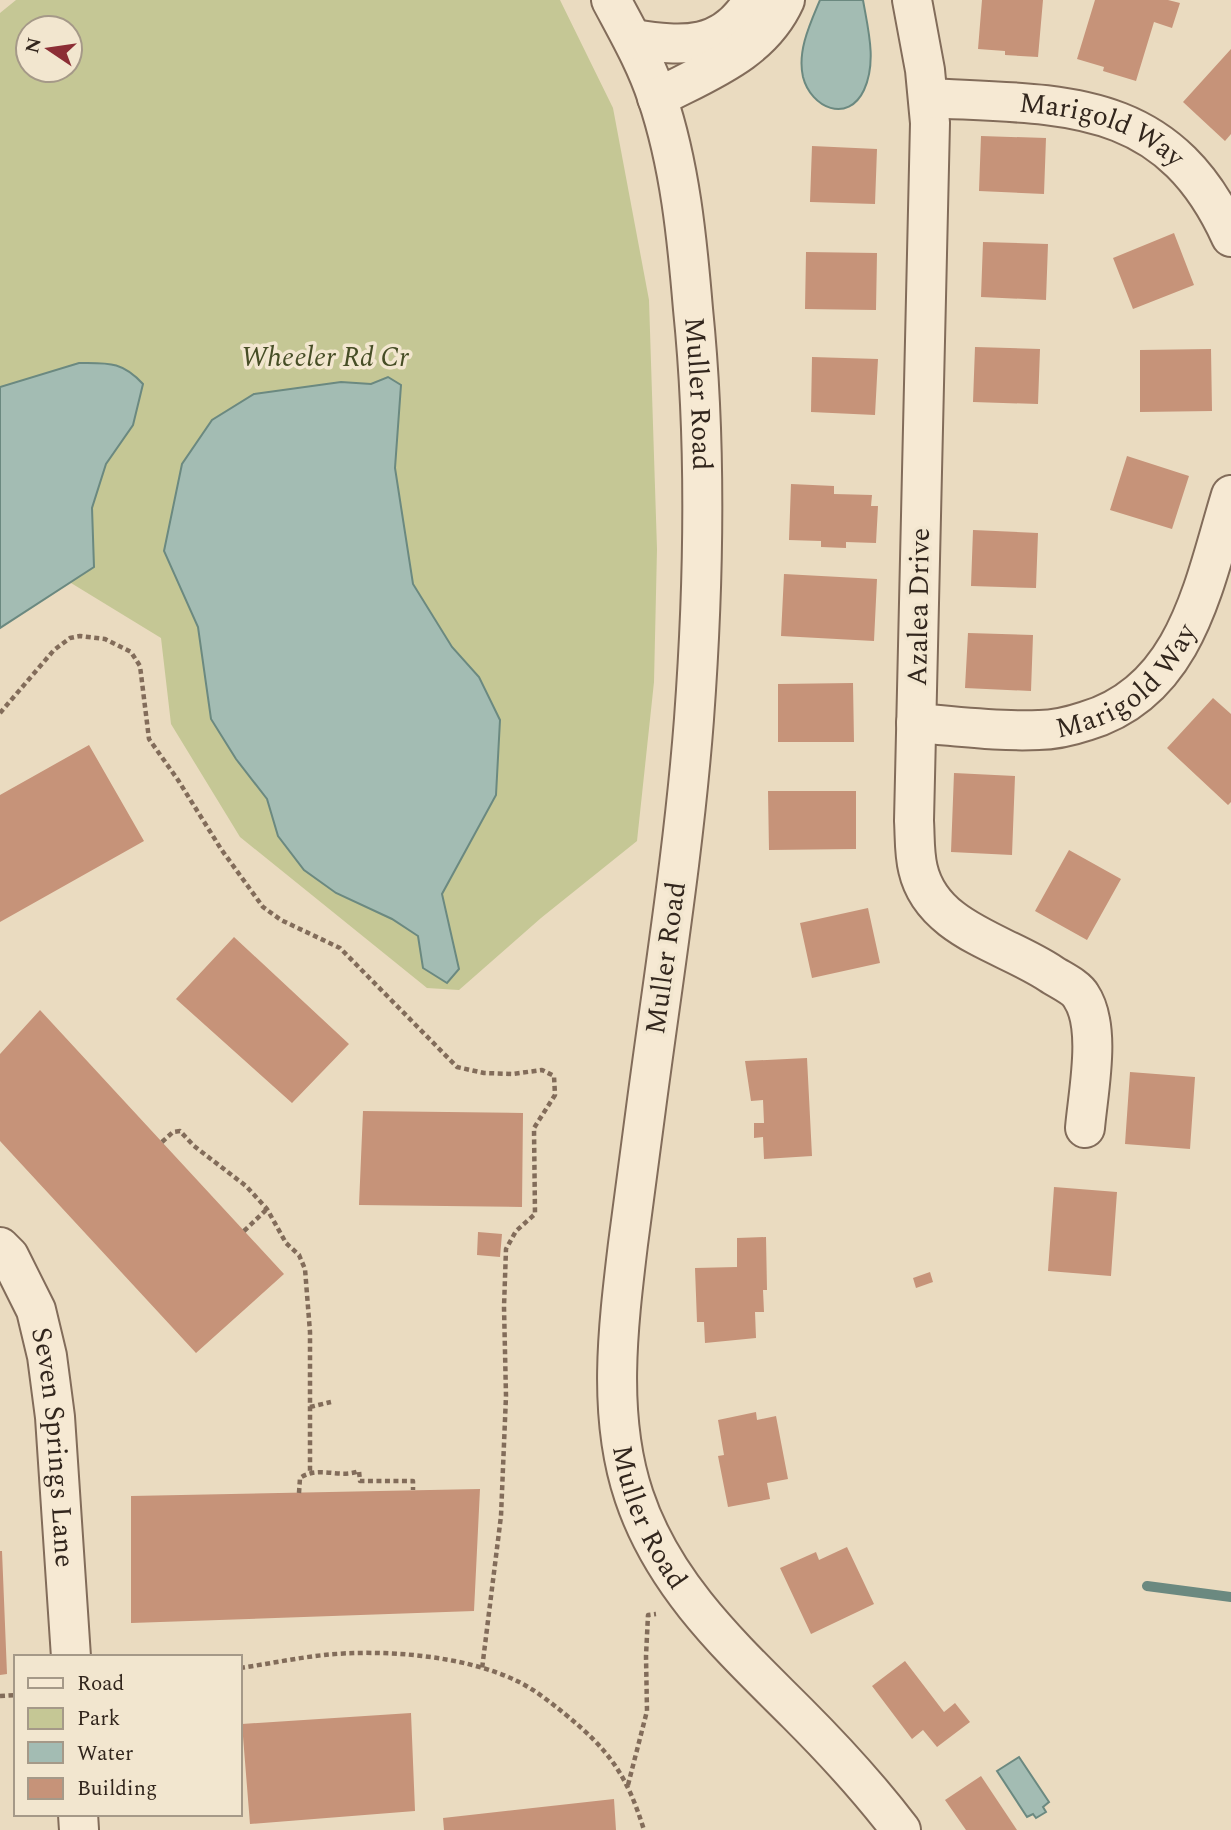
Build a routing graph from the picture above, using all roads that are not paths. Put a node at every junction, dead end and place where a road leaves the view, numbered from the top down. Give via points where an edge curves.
1 (611, 0) edge
2 (753, 0) edge
3 (785, 0) edge
4 (912, 0) edge
5 (633, 39) junction
6 (657, 98) junction
7 (929, 98) junction
8 (1231, 237) edge
9 (1231, 495) edge
10 (916, 723) junction
11 (1085, 1128) dead end
12 (0, 1247) edge
13 (71, 1655) edge
14 (901, 1830) edge

1 - 5 street, Muller Road
2 - 5 street via 733,26 702,42
3 - 6 street via 768,29 742,54
4 - 7 street, Azalea Drive
5 - 6 street, Muller Road
6 - 14 street, Muller Road via 679,189 697,350 702,592 687,788 622,1292 618,1413 639,1510 668,1570 696,1609 838,1755
7 - 8 street, Marigold Way via 1071,107 1131,127 1166,149 1198,181
7 - 10 street, Azalea Drive
9 - 10 street, Marigold Way via 1185,634 1141,693 1101,717 1053,729
10 - 11 street, Azalea Drive via 914,821 922,882 936,905 959,925 1035,964 1081,995 1092,1036
12 - 13 street, Seven Springs Lane via 36,1310 47,1356

